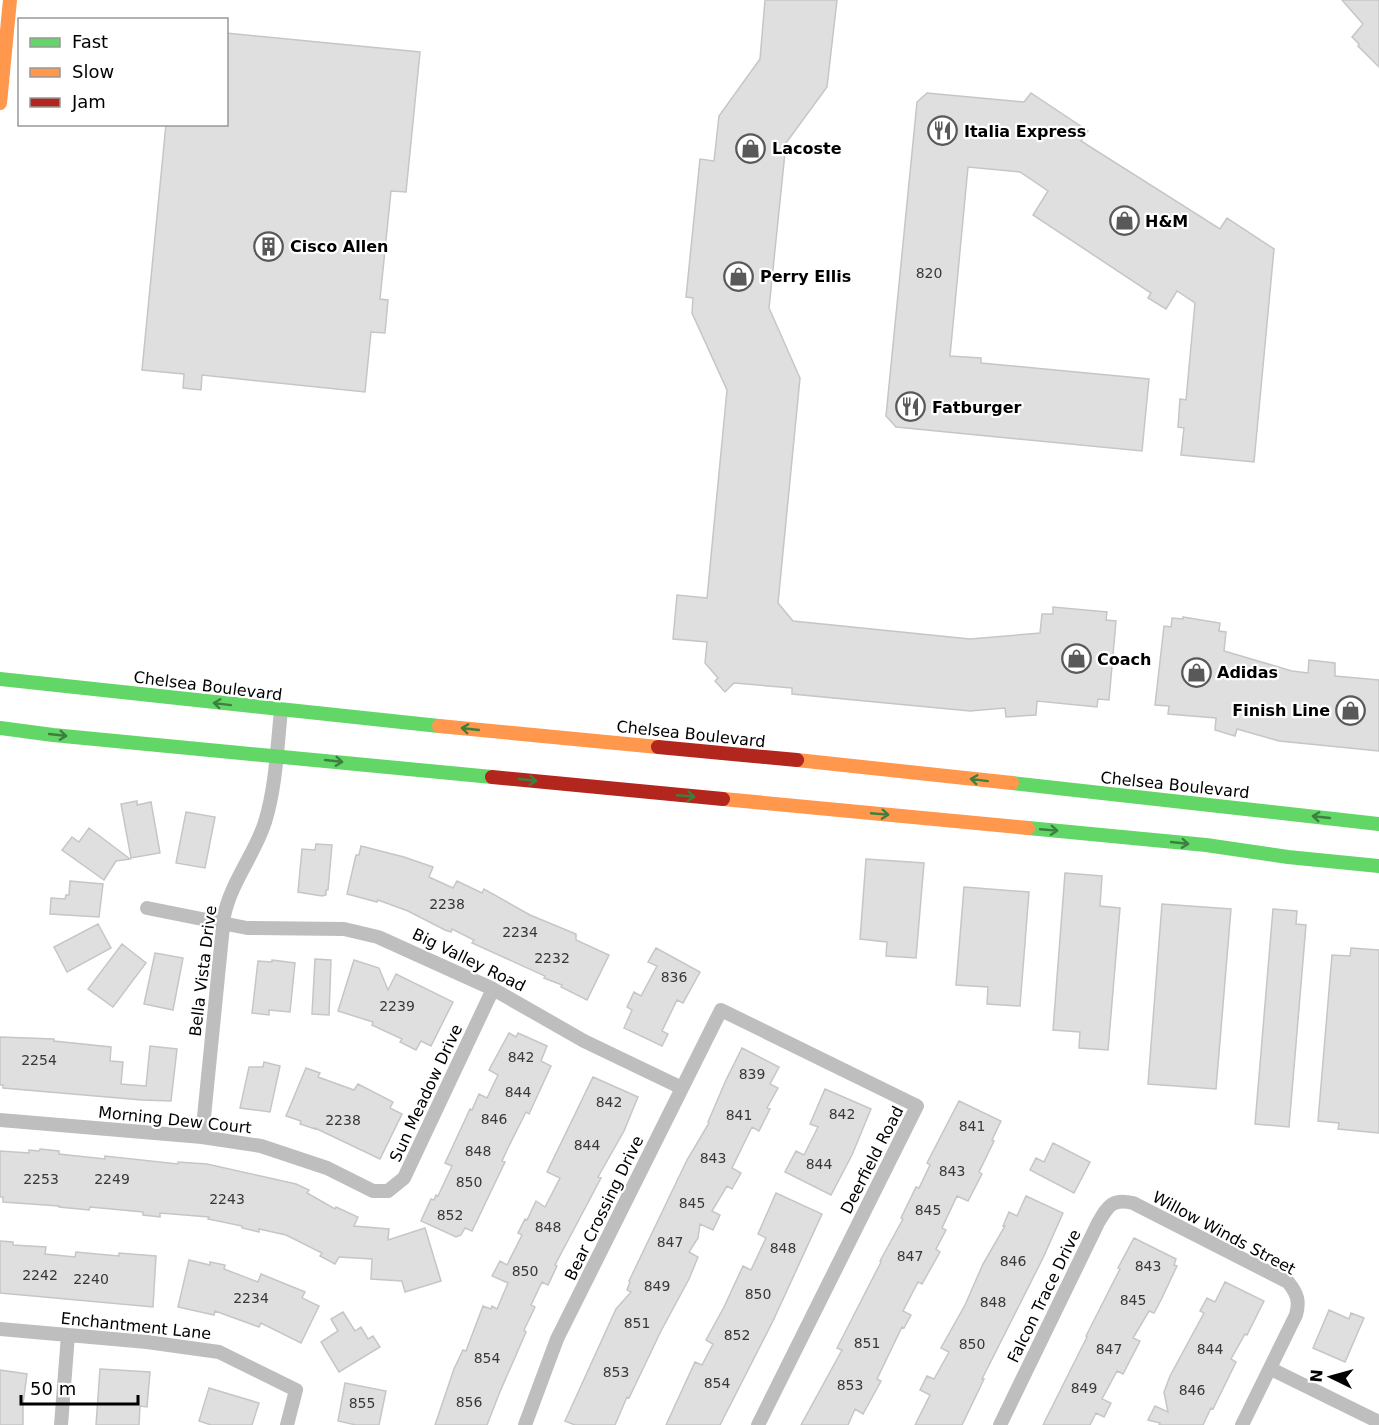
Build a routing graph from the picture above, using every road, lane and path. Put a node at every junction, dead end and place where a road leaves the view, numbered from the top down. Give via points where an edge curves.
1 (10, 0) edge
2 (0, 103) edge
3 (0, 679) edge
4 (281, 711) junction
5 (0, 728) edge
6 (276, 755) junction
7 (1379, 824) edge
8 (1379, 866) edge
9 (147, 908) dead end
10 (223, 923) junction
11 (493, 989) junction
12 (721, 1010) joint
13 (682, 1088) junction
14 (0, 1120) edge
15 (202, 1137) junction
16 (373, 1191) joint
17 (1133, 1203) joint
18 (0, 1329) edge
19 (68, 1335) junction
20 (1271, 1369) junction
21 (1379, 1422) edge
22 (61, 1425) edge
23 (287, 1425) edge
24 (525, 1425) edge
25 (758, 1425) edge
26 (1000, 1425) edge
27 (1242, 1425) edge

1 - 2 main road
4 -> 3 main road, Chelsea Boulevard
4 - 6 street, Bella Vista Drive
7 -> 4 main road, Chelsea Boulevard via 886,769
5 -> 6 main road
6 -> 8 main road via 1206,845
6 - 10 street, Bella Vista Drive via 266,821 230,897
9 - 10 street, Big Valley Road
10 - 11 street, Big Valley Road via 367,933
10 - 15 street, Bella Vista Drive
11 - 13 street, Big Valley Road via 584,1041
11 - 16 street, Sun Meadow Drive via 404,1178 388,1191
12 - 13 street, Bear Crossing Drive
12 - 25 street, Deerfield Road via 917,1106
13 - 24 street, Bear Crossing Drive via 557,1339
14 - 15 street, Morning Dew Court
15 - 16 street, Morning Dew Court via 261,1146 327,1168
17 - 20 street, Willow Winds Street via 1288,1282 1299,1306
17 - 26 street, Falcon Trace Drive via 1118,1201 1101,1217
18 - 19 street, Enchantment Lane
19 - 22 street
19 - 23 street, Enchantment Lane via 219,1352 296,1390
20 - 21 street
20 - 27 street, Willow Winds Street

